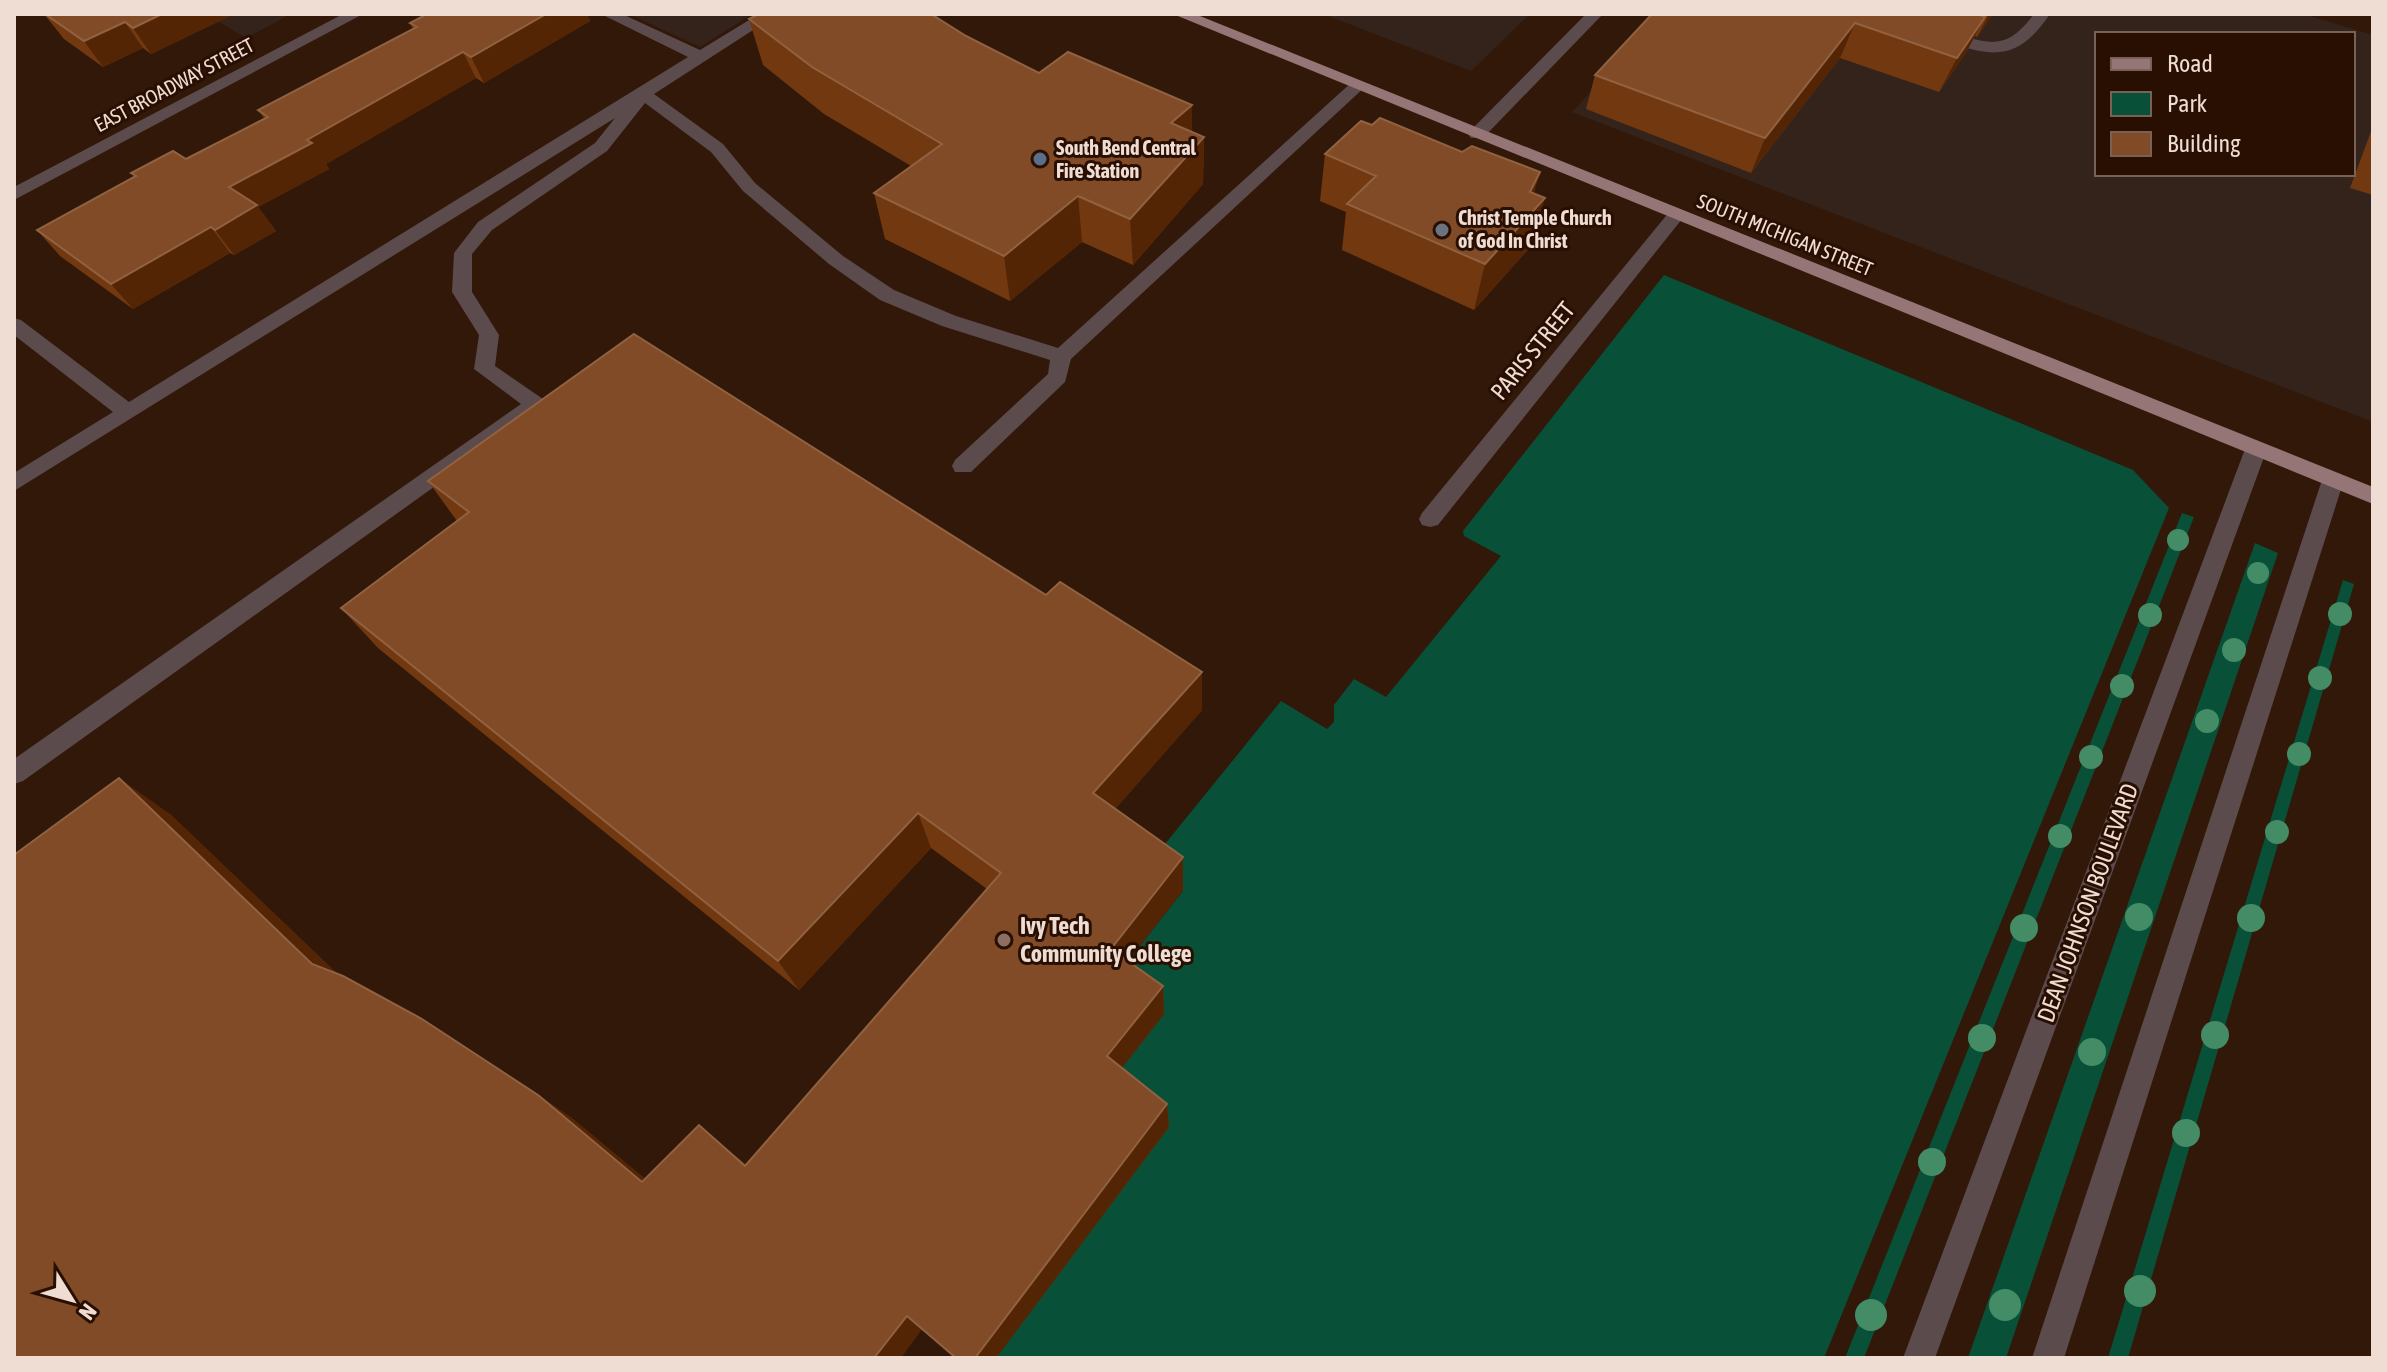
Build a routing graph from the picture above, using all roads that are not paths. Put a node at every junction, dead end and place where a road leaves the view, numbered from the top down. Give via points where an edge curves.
1 (355, 14) edge
2 (609, 14) edge
3 (770, 14) edge
4 (1181, 14) edge
5 (1595, 14) edge
6 (2042, 14) edge
7 (1942, 35) edge
8 (701, 57) junction
9 (1358, 86) junction
10 (643, 94) junction
11 (1477, 134) junction
12 (14, 194) edge
13 (1676, 215) junction
14 (14, 325) edge
15 (1061, 356) junction
16 (128, 412) junction
17 (2256, 449) junction
18 (963, 466) dead end
19 (2333, 480) junction
20 (14, 483) edge
21 (2373, 496) edge
22 (1430, 519) dead end
23 (14, 773) edge
24 (1919, 1358) edge
25 (2048, 1358) edge

1 - 12 street, EAST BROADWAY STREET
2 - 8 street
3 - 8 street
4 - 9 main road, SOUTH MICHIGAN STREET
5 - 11 street
6 - 7 street via 2028,36 2006,48 1984,48
8 - 10 street
9 - 11 main road, SOUTH MICHIGAN STREET
9 - 15 street
10 - 15 street via 717,148 749,187 825,251 887,295 949,321
10 - 16 street
10 - 23 street via 601,147 485,226 463,253 462,292 489,335 484,369 536,404
11 - 13 main road, SOUTH MICHIGAN STREET
13 - 17 main road, SOUTH MICHIGAN STREET
13 - 22 street, PARIS STREET
14 - 16 street
15 - 18 street via 1058,377
16 - 20 street
17 - 19 main road, SOUTH MICHIGAN STREET
17 - 24 street, DEAN JOHNSON BOULEVARD
19 - 21 main road, SOUTH MICHIGAN STREET
19 - 25 street

